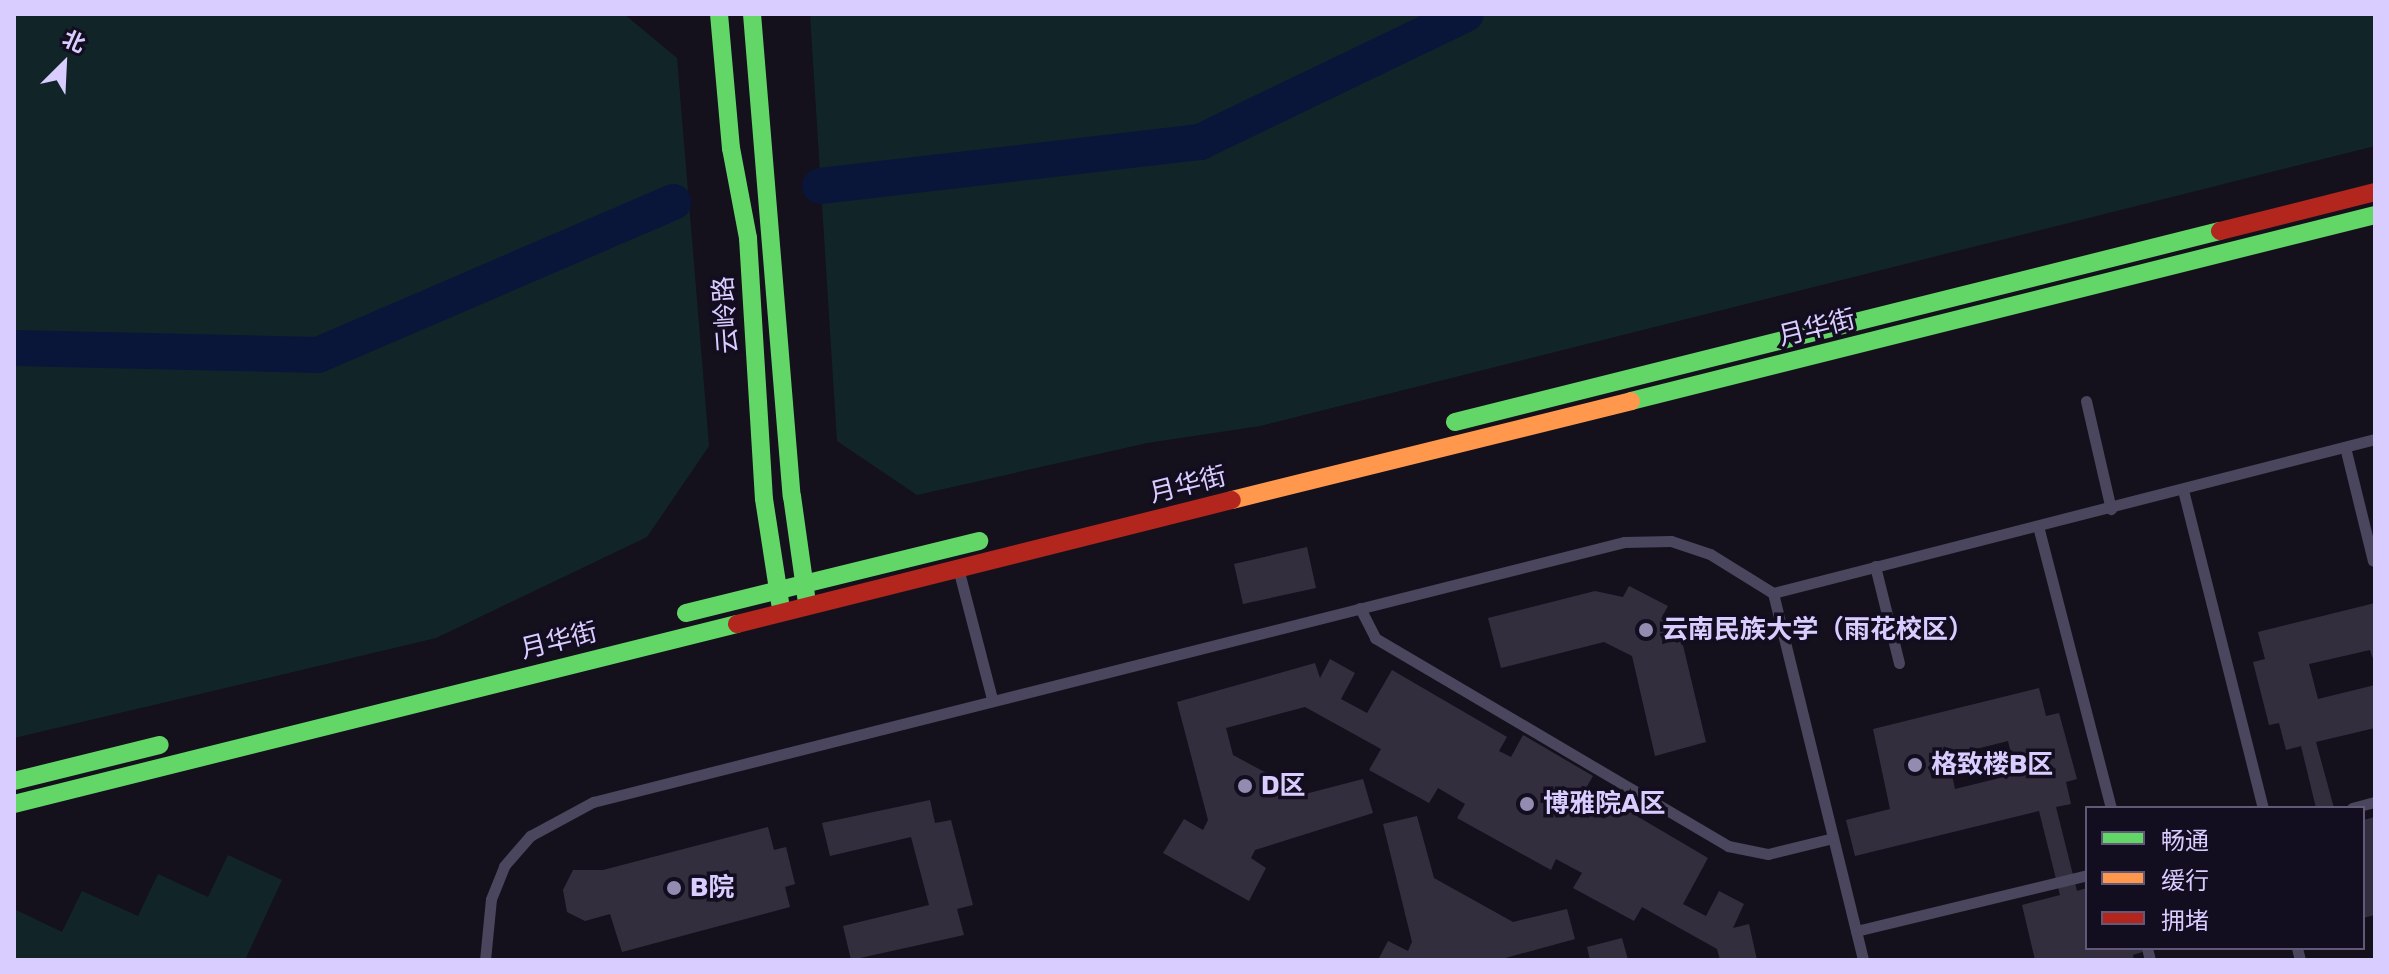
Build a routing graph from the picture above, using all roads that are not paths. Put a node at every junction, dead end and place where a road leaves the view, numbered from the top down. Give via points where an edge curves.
1 (719, 14) edge
2 (752, 14) edge
3 (2375, 192) edge
4 (2375, 215) edge
5 (2086, 401) dead end
6 (1442, 425) dead end
7 (2375, 439) edge
8 (2345, 447) junction
9 (2183, 490) junction
10 (2111, 509) junction
11 (2038, 526) junction
12 (1001, 535) dead end
13 (2373, 561) edge
14 (1875, 566) junction
15 (959, 568) junction
16 (802, 583) junction
17 (776, 590) junction
18 (1773, 593) junction
19 (808, 606) junction
20 (1360, 608) junction
21 (781, 612) junction
22 (671, 617) dead end
23 (1899, 663) dead end
24 (992, 699) junction
25 (182, 739) dead end
26 (14, 781) edge
27 (14, 804) edge
28 (2110, 806) edge
29 (2262, 806) edge
30 (1833, 838) junction
31 (2085, 875) edge
32 (1856, 931) junction
33 (485, 960) edge
34 (1863, 960) edge

1 - 17 street, 云岭路 via 731,148 748,238
2 - 16 street, 云岭路
3 - 6 street, 月华街
4 - 15 street, 月华街
5 - 10 lane
7 - 8 lane
8 - 9 lane
8 - 13 lane
9 - 10 lane
9 - 29 lane
10 - 11 lane
11 - 14 lane
11 - 28 lane
12 - 16 street
14 - 18 lane
14 - 23 lane
15 - 19 street, 月华街
15 - 24 lane
16 - 17 street
16 - 19 street, 云岭路
17 - 21 street, 云岭路
17 - 22 street
18 - 20 lane via 1710,554 1671,541 1624,542
18 - 30 lane
19 - 21 street, 月华街
20 - 24 lane
20 - 30 lane via 1375,638 1728,846 1768,854
21 - 27 street, 月华街
24 - 33 lane via 593,802 530,836 504,866 491,899
25 - 26 street
30 - 32 lane
31 - 32 lane
32 - 34 lane

